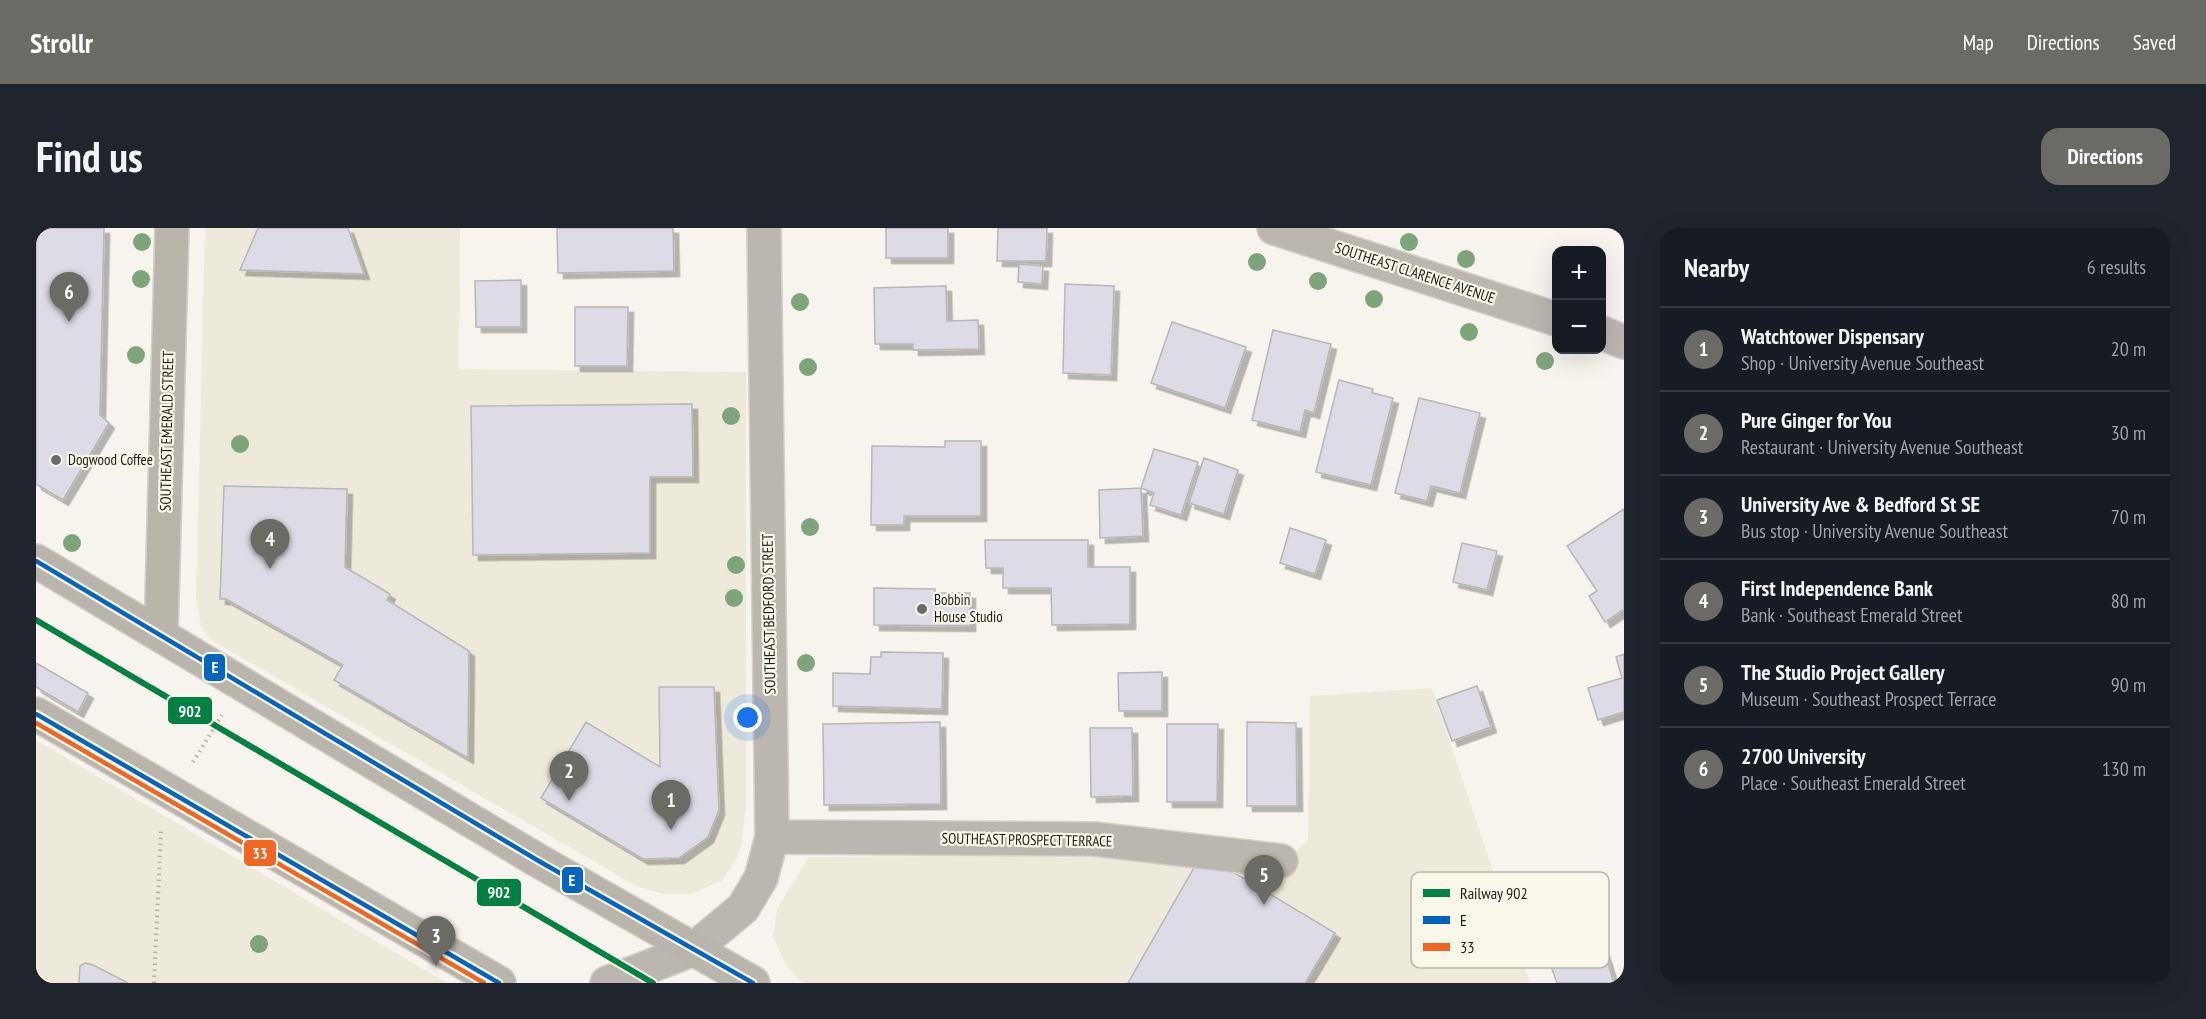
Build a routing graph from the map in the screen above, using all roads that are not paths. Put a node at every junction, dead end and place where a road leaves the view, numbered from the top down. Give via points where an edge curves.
1 (172, 228) edge
2 (764, 228) edge
3 (1274, 228) edge
4 (1552, 317) edge
5 (1606, 335) edge
6 (1624, 342) edge
7 (36, 561) edge
8 (161, 635) junction
9 (36, 714) edge
10 (772, 837) junction
11 (1281, 861) dead end
12 (694, 949) junction
13 (499, 983) edge
14 (607, 983) edge
15 (753, 983) edge

1 - 8 main road, SOUTHEAST EMERALD STREET
2 - 10 street, SOUTHEAST BEDFORD STREET
3 - 4 street, SOUTHEAST CLARENCE AVENUE
5 - 6 street
7 - 8 main road
8 - 12 main road via 537,860
9 - 13 main road
10 - 11 street, SOUTHEAST PROSPECT TERRACE via 1094,839
10 - 12 street, SOUTHEAST BEDFORD STREET via 761,878 743,908
12 - 14 street, SOUTHEAST BEDFORD STREET
12 - 15 main road

